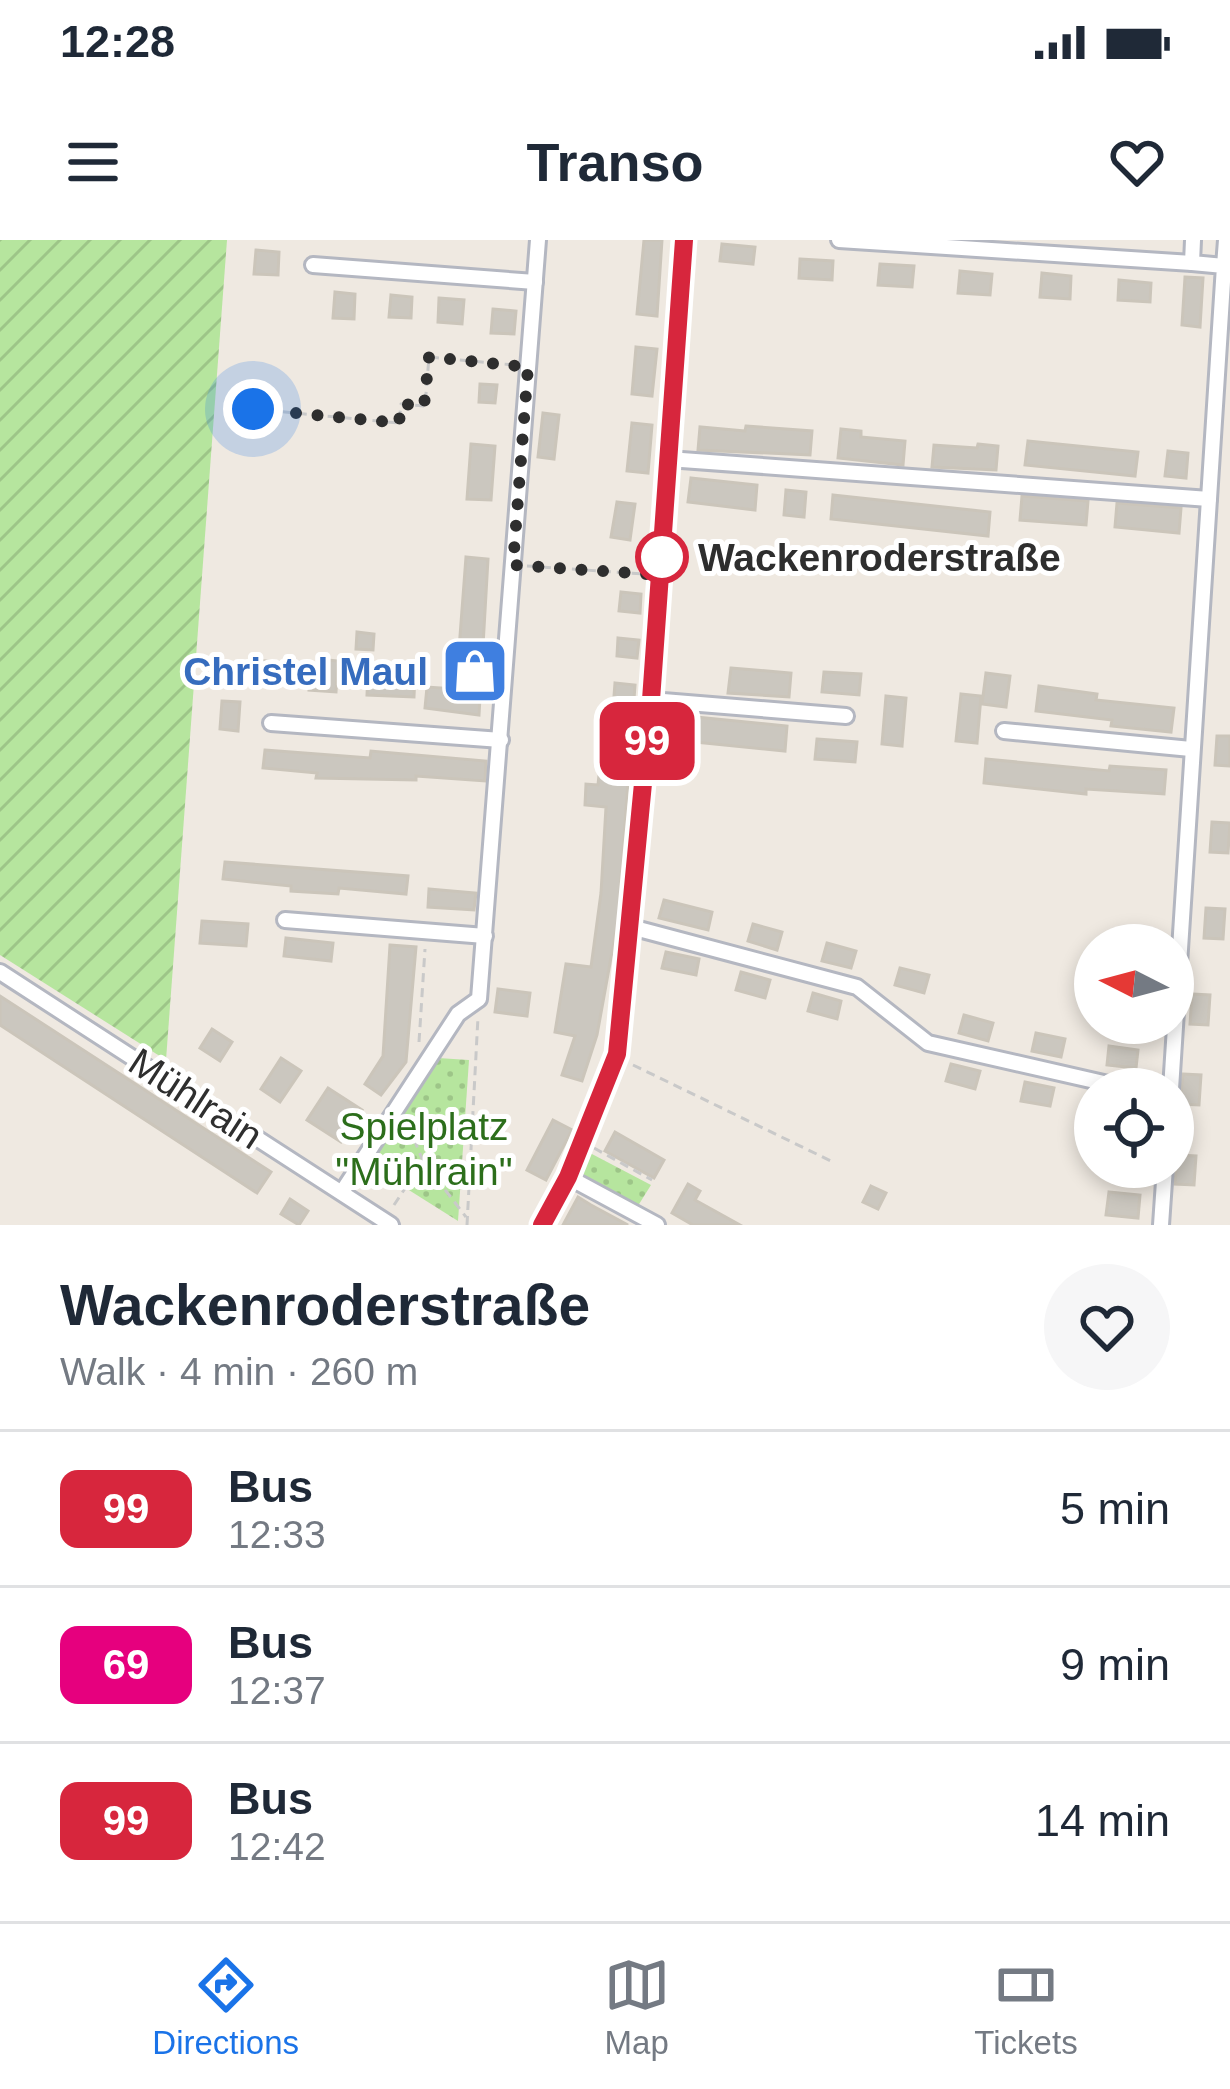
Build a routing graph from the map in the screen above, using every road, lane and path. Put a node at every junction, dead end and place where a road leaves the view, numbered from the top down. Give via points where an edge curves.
1 (538, 240) edge
2 (684, 240) edge
3 (839, 240) edge
4 (1193, 240) edge
5 (1226, 240) edge
6 (1192, 263) junction
7 (313, 265) dead end
8 (1223, 266) junction
9 (535, 281) junction
10 (528, 367) junction
11 (253, 409) dead end
12 (668, 459) junction
13 (1209, 499) junction
14 (513, 565) junction
15 (660, 575) junction
16 (651, 700) junction
17 (846, 716) dead end
18 (271, 724) dead end
19 (1004, 731) dead end
20 (501, 740) junction
21 (1191, 749) junction
22 (285, 920) dead end
23 (632, 927) junction
24 (426, 931) junction
25 (485, 936) junction
26 (0, 972) edge
27 (479, 999) junction
28 (418, 1042) dead end
29 (616, 1057) junction
30 (1172, 1068) edge
31 (1074, 1080) edge
32 (390, 1119) junction
33 (582, 1142) junction
34 (831, 1161) dead end
35 (422, 1162) junction
36 (568, 1177) junction
37 (652, 1180) dead end
38 (1164, 1188) edge
39 (342, 1192) junction
40 (467, 1222) edge
41 (388, 1223) edge
42 (542, 1225) edge
43 (657, 1225) edge
44 (1161, 1225) edge

1 - 9 street
2 - 12 street
3 - 6 street
4 - 6 street
5 - 8 street
6 - 8 street
7 - 9 street
8 - 13 street
9 - 10 street
10 - 11 path via 429,357 424,406 401,404 399,423
10 - 14 street
12 - 13 street
12 - 15 street
13 - 21 street
14 - 15 path
14 - 20 street
15 - 16 street
16 - 17 street
16 - 23 street
18 - 20 street
19 - 21 street
20 - 25 street
21 - 30 street
22 - 24 street
23 - 29 street
23 - 31 street via 856,987 928,1043
24 - 25 street
24 - 28 path
25 - 27 street
26 - 39 street, Mühlrain
27 - 32 street via 458,1014
27 - 40 path
29 - 33 street
29 - 34 path
32 - 35 path via 414,1138
32 - 39 street
33 - 36 street
33 - 37 path
35 - 40 path
35 - 41 path
36 - 42 street
36 - 43 street
38 - 44 street
39 - 41 street, Mühlrain

